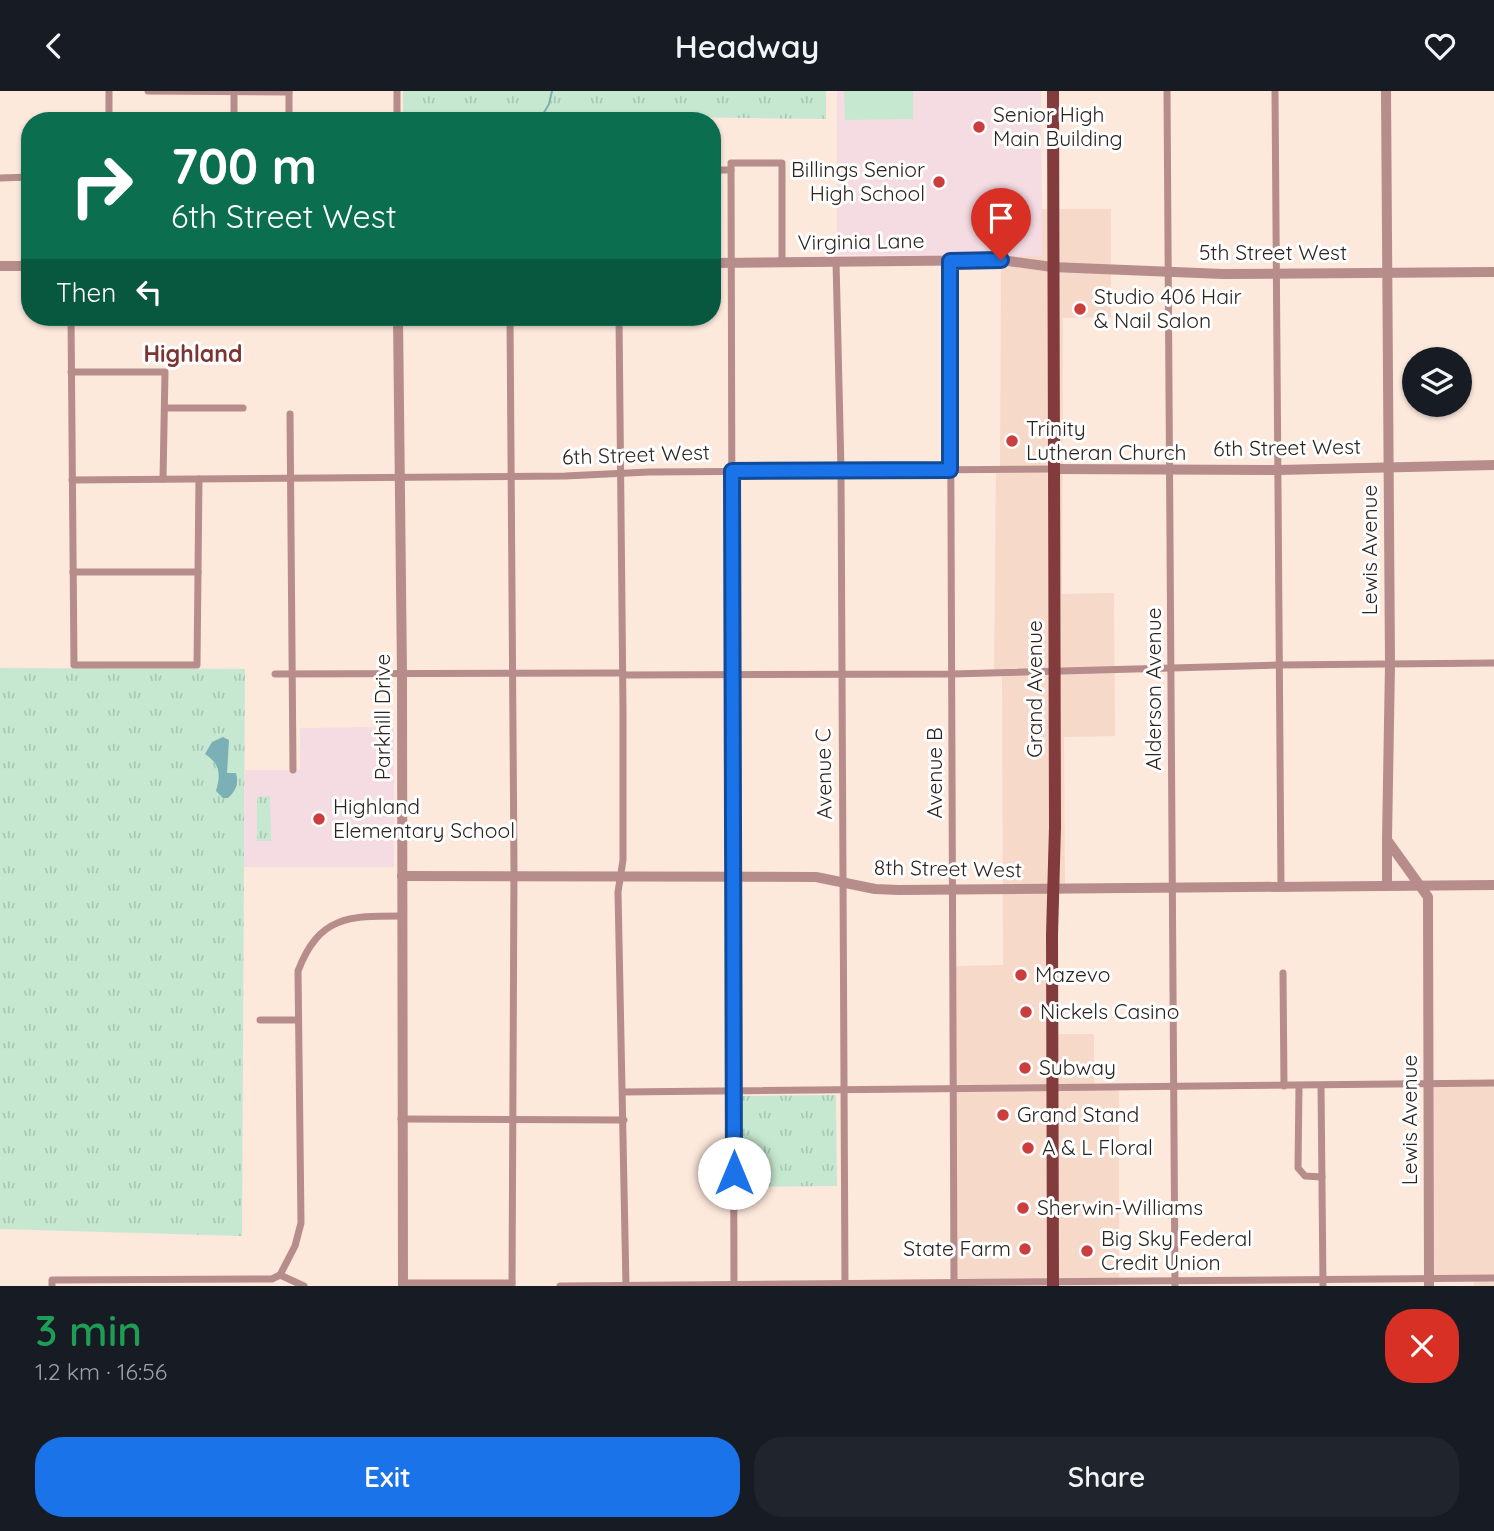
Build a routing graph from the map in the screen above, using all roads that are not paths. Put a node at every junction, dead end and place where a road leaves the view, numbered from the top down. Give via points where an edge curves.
1 (109, 91) edge
2 (148, 91) edge
3 (234, 91) edge
4 (289, 91) edge
5 (397, 91) edge
6 (1053, 91) edge
7 (1167, 91) edge
8 (1275, 91) edge
9 (1386, 91) edge
10 (109, 112) edge
11 (234, 112) edge
12 (289, 112) edge
13 (397, 112) edge
14 (731, 166) junction
15 (721, 168) edge
16 (21, 177) edge
17 (0, 178) edge
18 (836, 261) junction
19 (950, 261) junction
20 (721, 263) edge
21 (732, 263) junction
22 (782, 263) junction
23 (21, 265) edge
24 (0, 266) edge
25 (1052, 267) junction
26 (1168, 271) junction
27 (1494, 272) edge
28 (1387, 273) junction
29 (1276, 274) junction
30 (71, 326) edge
31 (398, 326) edge
32 (510, 326) edge
33 (619, 326) edge
34 (71, 372) junction
35 (165, 408) junction
36 (243, 408) dead end
37 (290, 414) dead end
38 (1494, 465) edge
39 (1388, 466) junction
40 (1170, 468) junction
41 (1053, 469) junction
42 (841, 470) junction
43 (950, 470) junction
44 (1278, 470) junction
45 (732, 471) junction
46 (620, 475) junction
47 (401, 477) junction
48 (510, 477) junction
49 (290, 478) junction
50 (163, 479) junction
51 (199, 479) junction
52 (72, 480) junction
53 (73, 572) junction
54 (198, 572) junction
55 (1494, 663) edge
56 (1390, 664) junction
57 (1279, 665) junction
58 (1171, 668) junction
59 (1054, 671) junction
60 (512, 672) junction
61 (275, 674) dead end
62 (292, 674) junction
63 (402, 674) junction
64 (623, 674) junction
65 (952, 674) junction
66 (733, 675) junction
67 (841, 676) junction
68 (293, 770) dead end
69 (1387, 840) junction
70 (402, 876) junction
71 (514, 876) junction
72 (621, 876) junction
73 (733, 876) junction
74 (843, 882) junction
75 (1494, 884) edge
76 (1387, 886) junction
77 (1420, 886) junction
78 (1173, 887) junction
79 (1281, 887) junction
80 (952, 890) junction
81 (1053, 890) junction
82 (401, 916) junction
83 (1283, 973) dead end
84 (260, 1020) dead end
85 (298, 1020) junction
86 (1494, 1083) edge
87 (1429, 1084) junction
88 (1284, 1086) junction
89 (1299, 1086) junction
90 (1321, 1086) junction
91 (1174, 1087) junction
92 (843, 1088) junction
93 (953, 1088) junction
94 (1052, 1089) junction
95 (733, 1090) junction
96 (624, 1092) junction
97 (401, 1119) junction
98 (514, 1120) junction
99 (624, 1120) junction
100 (1322, 1177) junction
101 (280, 1275) junction
102 (1494, 1278) edge
103 (1429, 1282) edge
104 (52, 1283) edge
105 (1175, 1283) edge
106 (1323, 1283) edge
107 (512, 1284) edge
108 (954, 1284) edge
109 (1052, 1284) edge
110 (402, 1285) edge
111 (734, 1285) edge
112 (845, 1285) edge
113 (304, 1286) edge
114 (560, 1286) edge
115 (626, 1286) edge

1 - 10 street
2 - 3 street
3 - 4 street
3 - 11 street
4 - 12 street
5 - 13 street
6 - 25 main road, Grand Avenue
7 - 26 street, Alderson Avenue
8 - 29 street
9 - 28 street, Lewis Avenue
14 - 15 street
14 - 21 street
14 - 22 street via 782,163
16 - 17 street
18 - 19 street, Virginia Lane
18 - 22 street, Virginia Lane
18 - 42 street, Avenue C
19 - 25 street, Virginia Lane via 1001,260
19 - 43 street, Avenue B
20 - 21 street, Virginia Lane
21 - 22 street, Virginia Lane
21 - 45 street
23 - 24 street
25 - 26 street, 5th Street West
25 - 41 main road, Grand Avenue
26 - 29 street, 5th Street West
26 - 40 street, Alderson Avenue
27 - 28 street, 5th Street West
28 - 29 street, 5th Street West
28 - 39 street, Lewis Avenue
29 - 44 street
30 - 34 street
31 - 47 street, Parkhill Drive
32 - 48 street
33 - 46 street
34 - 35 street via 165,372
34 - 52 street
35 - 36 street
35 - 50 street
37 - 49 street
38 - 39 street, 6th Street West
39 - 44 street, 6th Street West
39 - 56 street, Lewis Avenue
40 - 41 street, 6th Street West
40 - 44 street, 6th Street West
40 - 58 street, Alderson Avenue
41 - 43 street, 6th Street West
41 - 59 main road, Grand Avenue
42 - 43 street, 6th Street West
42 - 45 street, 6th Street West
42 - 67 street, Avenue C
43 - 65 street, Avenue B
44 - 57 street
45 - 46 street, 6th Street West
45 - 66 street
46 - 48 street, 6th Street West
46 - 64 street
47 - 48 street, 6th Street West
47 - 49 street, 6th Street West
47 - 63 street, Parkhill Drive
48 - 60 street
49 - 51 street, 6th Street West
49 - 62 street
50 - 51 street, 6th Street West
50 - 52 street, 6th Street West
51 - 54 street
52 - 53 street
53 - 54 street
53 - 54 street via 74,664 197,665
55 - 56 street
56 - 57 street
56 - 69 street, Lewis Avenue
57 - 58 street
57 - 79 street
58 - 59 street
58 - 78 street, Alderson Avenue
59 - 65 street
59 - 81 main road, Grand Avenue
60 - 63 street
60 - 64 street
60 - 71 street
61 - 62 street
62 - 63 street
62 - 68 street
63 - 70 street, Parkhill Drive
64 - 66 street
64 - 72 street
65 - 67 street
65 - 80 street, Avenue B
66 - 67 street
66 - 73 street
67 - 74 street, Avenue C
69 - 76 street, Lewis Avenue
69 - 77 street, Lewis Avenue
70 - 71 street, 8th Street West
70 - 82 street, Parkhill Drive
71 - 72 street, 8th Street West
71 - 98 street
72 - 73 street, 8th Street West
72 - 96 street
73 - 74 street, 8th Street West via 816,877
73 - 95 street
74 - 80 street, 8th Street West via 875,889
74 - 92 street, Avenue C
75 - 77 street, 8th Street West
76 - 77 street, 8th Street West
76 - 79 street, 8th Street West
77 - 87 street, Lewis Avenue via 1428,897
78 - 79 street, 8th Street West
78 - 81 street, 8th Street West
78 - 91 street, Alderson Avenue
80 - 81 street, 8th Street West
80 - 93 street, Avenue B
81 - 94 main road, Grand Avenue
82 - 85 street via 350,918 307,947 298,971
82 - 97 street, Parkhill Drive
83 - 88 street
84 - 85 street
85 - 101 street via 301,1223
86 - 87 street
87 - 90 street
87 - 103 street, Lewis Avenue
88 - 89 street
88 - 91 street
89 - 90 street
89 - 100 street via 1298,1168 1305,1176
90 - 100 street
91 - 94 street
91 - 105 street, Alderson Avenue
92 - 93 street
92 - 95 street
92 - 112 street, Avenue C
93 - 94 street
93 - 108 street, Avenue B
94 - 109 main road, Grand Avenue
95 - 96 street
95 - 111 street
96 - 99 street
97 - 98 street
97 - 110 street, Parkhill Drive
98 - 99 street
98 - 107 street
99 - 115 street
100 - 106 street
101 - 104 street via 272,1279
101 - 113 street
102 - 103 street
103 - 106 street
105 - 106 street
105 - 109 street
107 - 110 street
108 - 109 street
108 - 112 street
111 - 112 street
111 - 115 street
114 - 115 street

